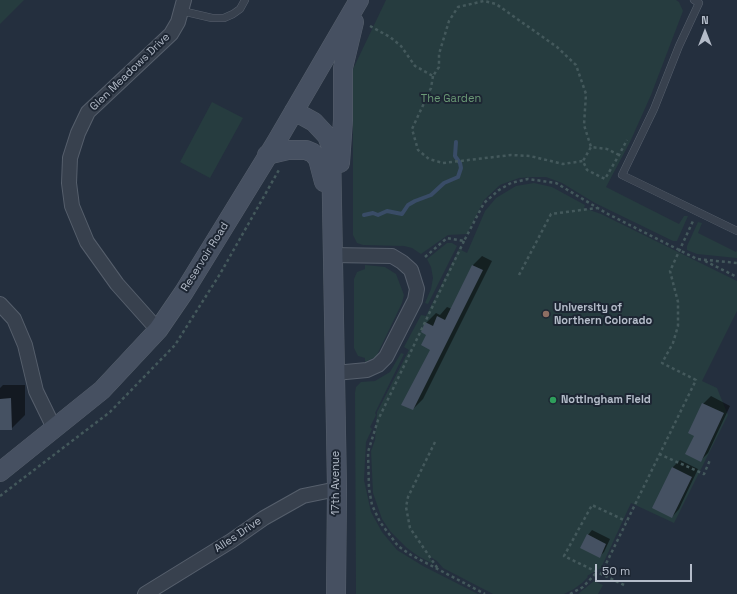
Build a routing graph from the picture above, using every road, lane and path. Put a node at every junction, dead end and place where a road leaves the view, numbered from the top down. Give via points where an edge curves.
1 (245, 0) edge
2 (359, 0) edge
3 (694, 0) edge
4 (183, 6) edge
5 (370, 26) dead end
6 (434, 76) junction
7 (294, 111) junction
8 (627, 139) dead end
9 (591, 148) junction
10 (619, 154) junction
11 (267, 155) junction
12 (582, 161) junction
13 (332, 200) junction
14 (597, 208) junction
15 (693, 222) dead end
16 (737, 231) edge
17 (464, 241) junction
18 (679, 251) junction
19 (333, 255) junction
20 (425, 257) dead end
21 (702, 260) junction
22 (737, 263) edge
23 (519, 275) dead end
24 (737, 277) edge
25 (0, 304) edge
26 (158, 330) junction
27 (335, 373) junction
28 (54, 428) junction
29 (435, 442) dead end
30 (659, 454) junction
31 (710, 460) dead end
32 (0, 472) edge
33 (337, 489) junction
34 (626, 521) junction
35 (438, 569) junction
36 (597, 572) junction
37 (601, 574) junction
38 (624, 585) dead end
39 (144, 594) edge
40 (336, 594) edge
41 (485, 594) edge
42 (570, 594) edge

1 - 4 lane via 240,9 224,18 212,18
2 - 7 street, Reservoir Road
2 - 13 street via 344,60 339,178
3 - 16 lane via 699,3 654,110 622,175
4 - 26 street, Glen Meadows Drive via 171,34 88,112 70,158 69,184 72,206 87,242 117,284
5 - 6 path via 401,46 415,66
6 - 9 path via 439,67 439,54 449,21 458,7 484,1 496,4 557,47 576,65 586,94 584,125
6 - 12 path via 412,129 418,150 429,159 443,163 511,155 530,156 563,164
7 - 11 street, Reservoir Road
7 - 13 street, 17th Avenue via 314,122 327,136 331,146
8 - 10 path
9 - 10 path via 607,148
9 - 12 path
10 - 12 path via 605,179 587,170
11 - 13 street via 300,148 313,153 318,159 322,179
11 - 26 street, Reservoir Road
13 - 19 street, 17th Avenue
14 - 17 path via 556,184 528,179 499,190 484,203
14 - 18 path
14 - 23 path via 551,214
15 - 18 path
17 - 20 path via 447,238
17 - 35 path via 378,420 368,452 369,489 372,505 380,522 398,546 411,556
18 - 21 path
18 - 30 path via 670,271 678,302 678,326 673,343 662,363 696,380
19 - 27 street, 17th Avenue
19 - 27 street via 392,256 411,270 417,289 415,300 386,357 378,365 367,370
21 - 22 path
21 - 24 path
25 - 28 street via 14,319 25,345 36,391
26 - 28 street, Reservoir Road via 102,390
27 - 33 street, 17th Avenue
28 - 32 street, Reservoir Road
29 - 35 path via 408,497 406,507 410,528
30 - 31 path via 704,474
30 - 34 path
33 - 39 street, Alles Drive via 303,496
33 - 40 street, 17th Avenue
34 - 36 path via 592,506 564,556
34 - 37 path
35 - 41 path
36 - 37 path
36 - 42 path via 583,587
37 - 38 path

